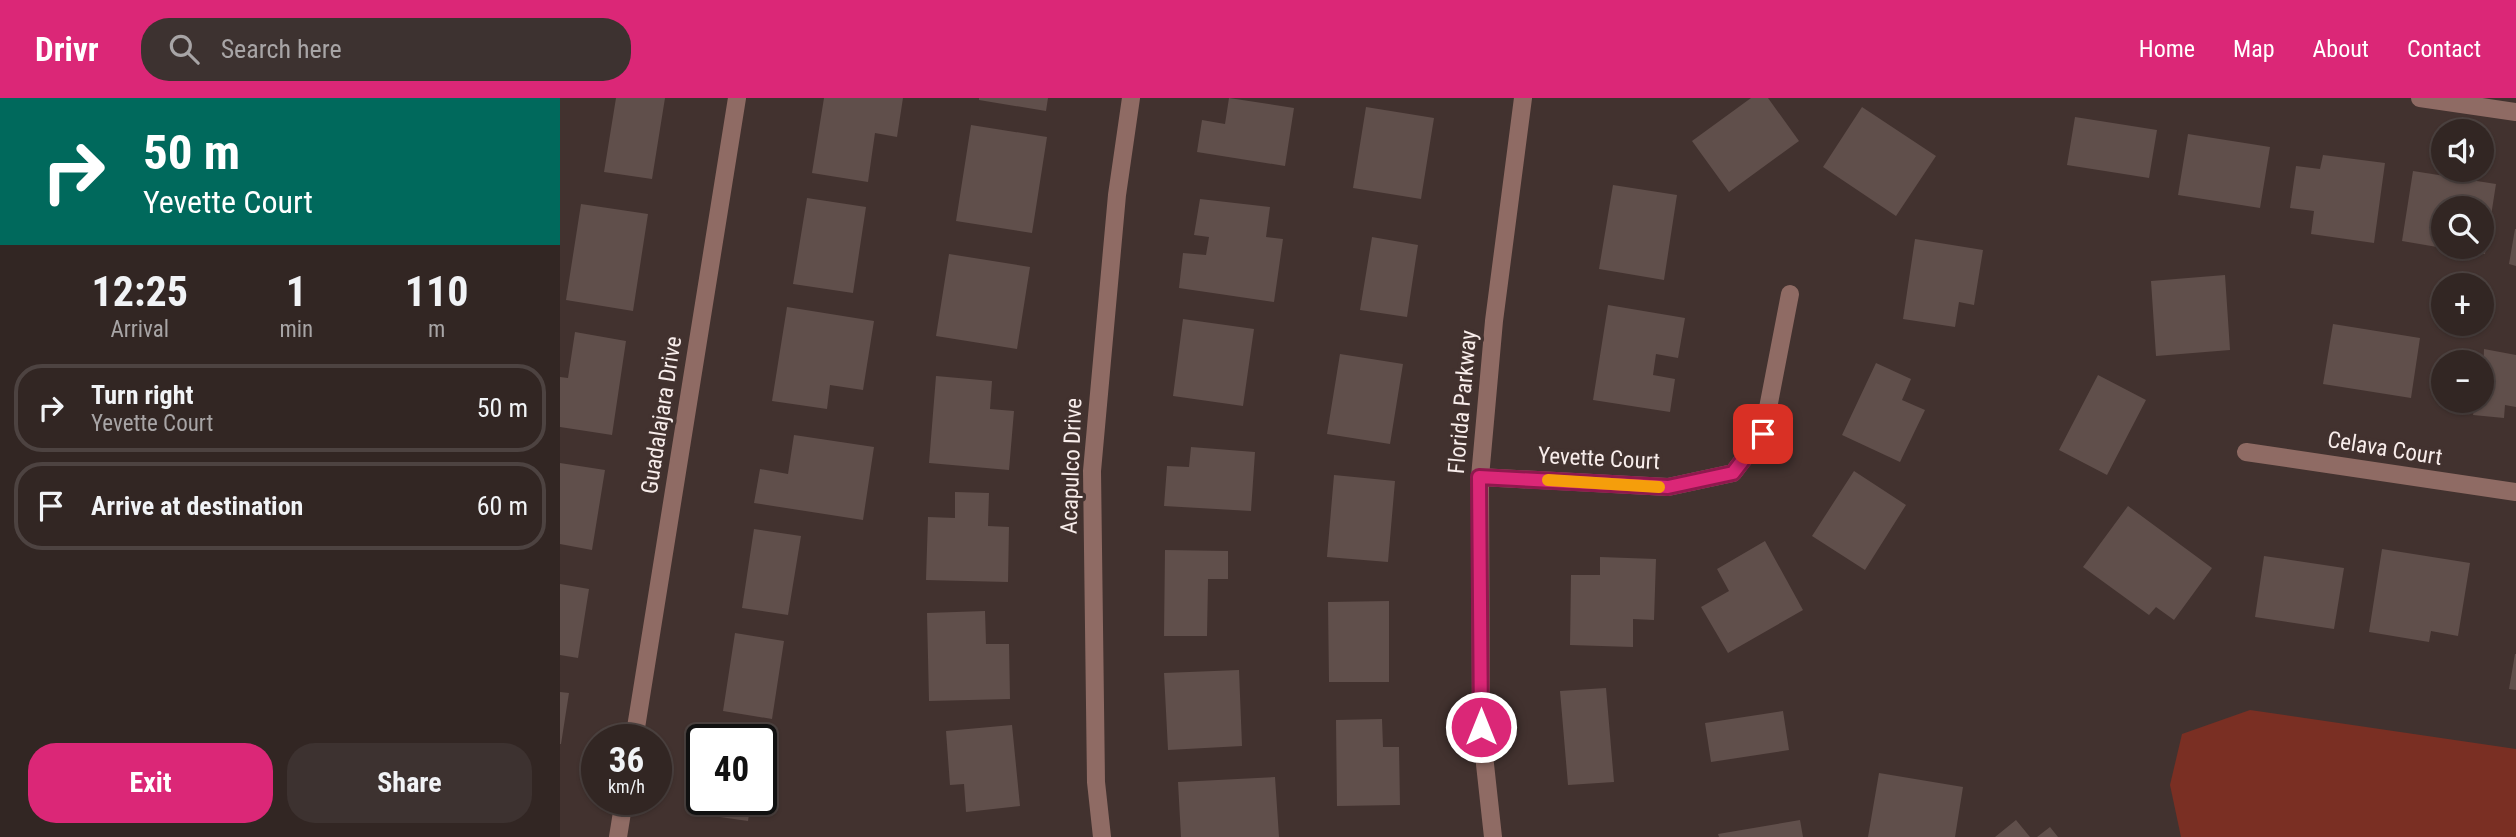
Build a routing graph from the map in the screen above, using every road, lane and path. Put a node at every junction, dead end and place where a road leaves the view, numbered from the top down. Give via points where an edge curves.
1 (737, 98) edge
2 (1131, 98) edge
3 (1523, 98) edge
4 (2420, 98) edge
5 (2516, 113) edge
6 (1790, 294) dead end
7 (2246, 452) dead end
8 (1479, 477) junction
9 (2516, 492) edge
10 (637, 724) edge
11 (622, 815) edge
12 (618, 837) edge
13 (1102, 837) edge
14 (1493, 837) edge

1 - 10 street, Guadalajara Drive
2 - 13 street, Acapulco Drive via 1117,195 1092,471 1096,782
3 - 8 street, Florida Parkway
4 - 5 street
6 - 8 street, Yevette Court via 1763,434 1733,473 1668,487
7 - 9 street, Celava Court
8 - 14 street, Florida Parkway via 1481,727
11 - 12 street

